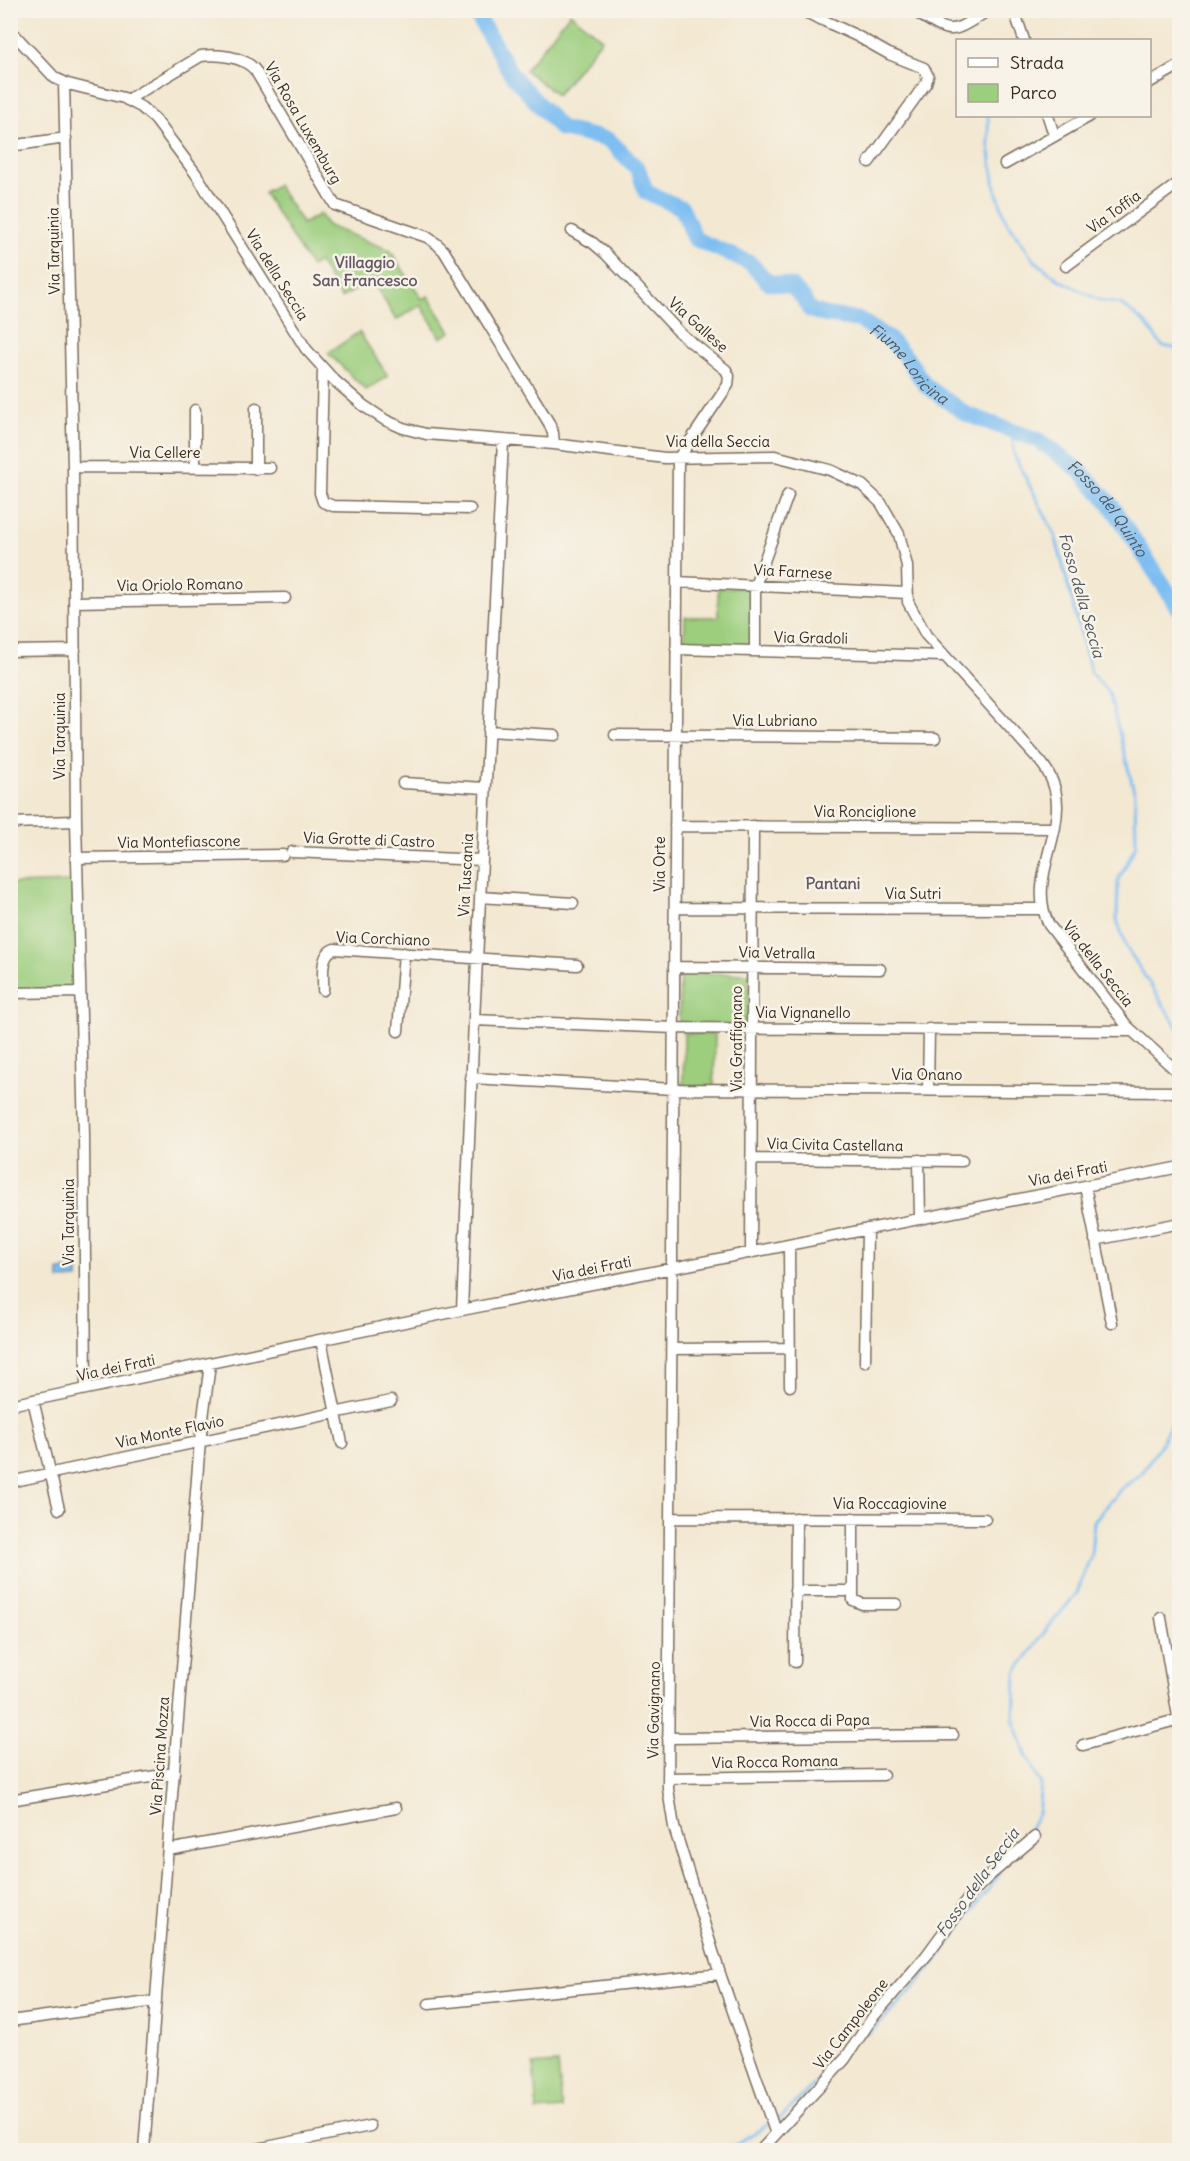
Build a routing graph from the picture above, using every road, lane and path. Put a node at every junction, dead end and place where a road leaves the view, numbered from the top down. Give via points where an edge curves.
1 (801, 10) edge
2 (912, 10) edge
3 (989, 10) edge
4 (1014, 10) edge
5 (10, 30) edge
6 (1024, 39) edge
7 (1179, 65) edge
8 (1151, 81) edge
9 (64, 83) junction
10 (127, 100) junction
11 (1048, 117) edge
12 (1088, 117) edge
13 (1054, 135) junction
14 (66, 138) junction
15 (10, 146) edge
16 (869, 162) dead end
17 (1005, 164) dead end
18 (1179, 182) edge
19 (572, 231) dead end
20 (1066, 266) dead end
21 (323, 369) junction
22 (256, 408) dead end
23 (195, 410) dead end
24 (503, 442) junction
25 (554, 444) junction
26 (678, 459) junction
27 (73, 467) junction
28 (195, 468) junction
29 (270, 468) dead end
30 (256, 469) junction
31 (788, 495) dead end
32 (470, 509) dead end
33 (677, 582) junction
34 (755, 586) junction
35 (907, 593) junction
36 (285, 598) dead end
37 (74, 602) junction
38 (676, 649) junction
39 (75, 650) junction
40 (10, 651) edge
41 (755, 651) junction
42 (944, 656) junction
43 (488, 731) junction
44 (555, 735) dead end
45 (615, 735) dead end
46 (676, 736) junction
47 (935, 738) dead end
48 (403, 783) dead end
49 (485, 788) junction
50 (75, 821) junction
51 (10, 823) edge
52 (675, 826) junction
53 (753, 826) junction
54 (1054, 828) junction
55 (287, 854) joint
56 (76, 858) junction
57 (482, 860) junction
58 (480, 897) junction
59 (573, 903) dead end
60 (675, 908) junction
61 (752, 908) junction
62 (1043, 909) junction
63 (404, 953) junction
64 (477, 958) junction
65 (577, 964) dead end
66 (674, 967) junction
67 (752, 968) junction
68 (880, 969) dead end
69 (323, 990) dead end
70 (79, 992) junction
71 (10, 993) edge
72 (474, 1020) junction
73 (674, 1028) junction
74 (752, 1028) junction
75 (929, 1029) junction
76 (398, 1031) dead end
77 (1132, 1031) junction
78 (1179, 1074) edge
79 (471, 1078) junction
80 (674, 1089) junction
81 (752, 1090) junction
82 (928, 1090) junction
83 (1179, 1092) edge
84 (751, 1159) junction
85 (919, 1160) junction
86 (962, 1161) dead end
87 (1179, 1167) edge
88 (1084, 1186) junction
89 (920, 1219) junction
90 (1179, 1223) edge
91 (867, 1229) junction
92 (1095, 1240) junction
93 (789, 1245) junction
94 (751, 1253) junction
95 (672, 1268) junction
96 (462, 1310) junction
97 (1112, 1323) dead end
98 (321, 1340) junction
99 (790, 1348) junction
100 (672, 1350) junction
101 (865, 1362) dead end
102 (210, 1364) junction
103 (790, 1386) dead end
104 (86, 1389) junction
105 (33, 1400) junction
106 (391, 1401) dead end
107 (10, 1406) edge
108 (336, 1412) junction
109 (200, 1441) junction
110 (342, 1443) dead end
111 (50, 1473) junction
112 (10, 1482) edge
113 (59, 1509) dead end
114 (671, 1518) junction
115 (796, 1518) junction
116 (853, 1518) junction
117 (985, 1519) dead end
118 (795, 1591) junction
119 (846, 1591) dead end
120 (896, 1604) dead end
121 (1161, 1618) dead end
122 (795, 1662) dead end
123 (1179, 1722) edge
124 (953, 1735) dead end
125 (668, 1738) junction
126 (1083, 1745) dead end
127 (174, 1773) junction
128 (883, 1776) dead end
129 (668, 1778) junction
130 (10, 1800) edge
131 (396, 1808) dead end
132 (1035, 1837) dead end
133 (168, 1850) junction
134 (720, 1974) junction
135 (156, 2001) junction
136 (429, 2004) dead end
137 (10, 2021) edge
138 (370, 2126) dead end
139 (776, 2134) junction
140 (144, 2151) edge
141 (252, 2151) edge
142 (761, 2151) edge

1 - 16 street via 927,72 926,83
2 - 3 street via 950,31
4 - 6 street
5 - 9 street, Via della Seccia via 48,72
7 - 8 street
9 - 10 street, Via della Seccia
9 - 14 street, Via Tarquinia
10 - 21 street, Via della Seccia via 152,117 176,145 288,323
10 - 25 street, Via Rosa Luxemburg via 201,56 249,63 335,205 423,236 442,248 550,425
11 - 13 street
12 - 13 street
13 - 17 street
14 - 15 street
14 - 27 street, Via Tarquinia
18 - 20 street, Via Toffia
19 - 26 street, Via Gallese via 601,250 681,334 728,372 728,385
21 - 24 street, Via della Seccia via 364,406 402,428
21 - 32 street via 323,502 333,506
22 - 30 street
23 - 28 street
24 - 25 street, Via della Seccia
24 - 43 street, Via Tuscania
25 - 26 street, Via della Seccia
26 - 33 street, Via Orte
26 - 35 street, Via della Seccia via 775,456 853,480 878,500 897,529 907,566
27 - 28 street, Via Cellere
27 - 37 street, Via Tarquinia
28 - 30 street, Via Cellere
29 - 30 street, Via Cellere
31 - 34 street
33 - 34 street, Via Farnese
33 - 38 street, Via Orte
34 - 35 street, Via Farnese
34 - 41 street
35 - 42 street, Via della Seccia via 922,629
36 - 37 street, Via Oriolo Romano
37 - 39 street, Via Tarquinia
38 - 41 street, Via Gradoli
38 - 46 street, Via Orte
39 - 40 street
39 - 50 street, Via Tarquinia
41 - 42 street, Via Gradoli
42 - 54 street, Via della Seccia via 1050,774 1057,795
43 - 44 street
43 - 49 street, Via Tuscania
45 - 46 street, Via Lubriano
46 - 47 street, Via Lubriano
46 - 52 street, Via Orte
48 - 49 street
49 - 57 street, Via Tuscania
50 - 51 street
50 - 56 street, Via Tarquinia
52 - 53 street, Via Ronciglione
52 - 60 street, Via Orte
53 - 54 street, Via Ronciglione
53 - 61 street, Via Graffignano
54 - 62 street, Via della Seccia via 1043,880
55 - 56 street, Via Montefiascone
55 - 57 street, Via Grotte di Castro
56 - 70 street, Via Tarquinia
57 - 58 street, Via Tuscania
58 - 59 street
58 - 64 street, Via Tuscania
60 - 61 street, Via Sutri
60 - 66 street, Via Orte
61 - 62 street, Via Sutri
61 - 67 street, Via Graffignano
62 - 77 street, Via della Seccia via 1052,930
63 - 64 street, Via Corchiano
63 - 69 street, Via Corchiano via 330,951 324,959
63 - 76 street
64 - 65 street, Via Corchiano
64 - 72 street, Via Tuscania
66 - 67 street, Via Vetralla
66 - 73 street, Via Orte
67 - 68 street, Via Vetralla
67 - 74 street, Via Graffignano
70 - 71 street
70 - 104 street, Via Tarquinia
72 - 73 street, Via Vignanello
72 - 79 street, Via Tuscania
73 - 74 street, Via Vignanello
73 - 80 street, Via Orte
74 - 75 street, Via Vignanello
74 - 81 street, Via Graffignano
75 - 77 street, Via Vignanello
75 - 82 street
77 - 78 street, Via della Seccia
79 - 80 street, Via Onano
79 - 96 street, Via Tuscania
80 - 81 street, Via Onano
80 - 95 street, Via Orte
81 - 82 street, Via Onano
81 - 84 street, Via Graffignano
82 - 83 street, Via Onano
84 - 85 street, Via Civita Castellana
84 - 94 street, Via Graffignano
85 - 86 street, Via Civita Castellana
85 - 89 street, Via Civita Castellana
87 - 88 street, Via dei Frati
88 - 89 street, Via dei Frati
88 - 92 street
89 - 91 street, Via dei Frati
90 - 92 street
91 - 93 street, Via dei Frati
91 - 101 street
92 - 97 street
93 - 94 street, Via dei Frati
93 - 99 street
94 - 95 street, Via dei Frati
95 - 96 street, Via dei Frati
95 - 100 street, Via Gavignano
96 - 98 street, Via dei Frati
98 - 102 street, Via dei Frati
98 - 108 street
99 - 100 street
99 - 103 street
100 - 114 street, Via Gavignano
102 - 104 street, Via dei Frati
102 - 109 street, Via Piscina Mozza
104 - 105 street, Via dei Frati
105 - 107 street, Via dei Frati
105 - 111 street
106 - 108 street, Via Monte Flavio
108 - 109 street, Via Monte Flavio
108 - 110 street
109 - 111 street, Via Monte Flavio
109 - 127 street, Via Piscina Mozza
111 - 112 street, Via Monte Flavio
111 - 113 street
114 - 115 street, Via Roccagiovine
114 - 125 street, Via Gavignano
115 - 116 street, Via Roccagiovine
115 - 118 street
116 - 117 street, Via Roccagiovine
116 - 120 street via 853,1600 860,1604
118 - 119 street
118 - 122 street
121 - 123 street
123 - 126 street
124 - 125 street, Via Rocca di Papa
125 - 129 street, Via Gavignano
127 - 130 street
127 - 133 street, Via Piscina Mozza
128 - 129 street, Via Rocca Romana
129 - 134 street, Via Gavignano via 674,1827
131 - 133 street
132 - 139 street, Via Campoleone via 973,1892 929,1952 878,2009 851,2052
133 - 135 street, Via Piscina Mozza
134 - 136 street
134 - 139 street, Via Gavignano
135 - 137 street
135 - 140 street, Via Piscina Mozza
138 - 141 street
139 - 142 street, Via Campoleone

